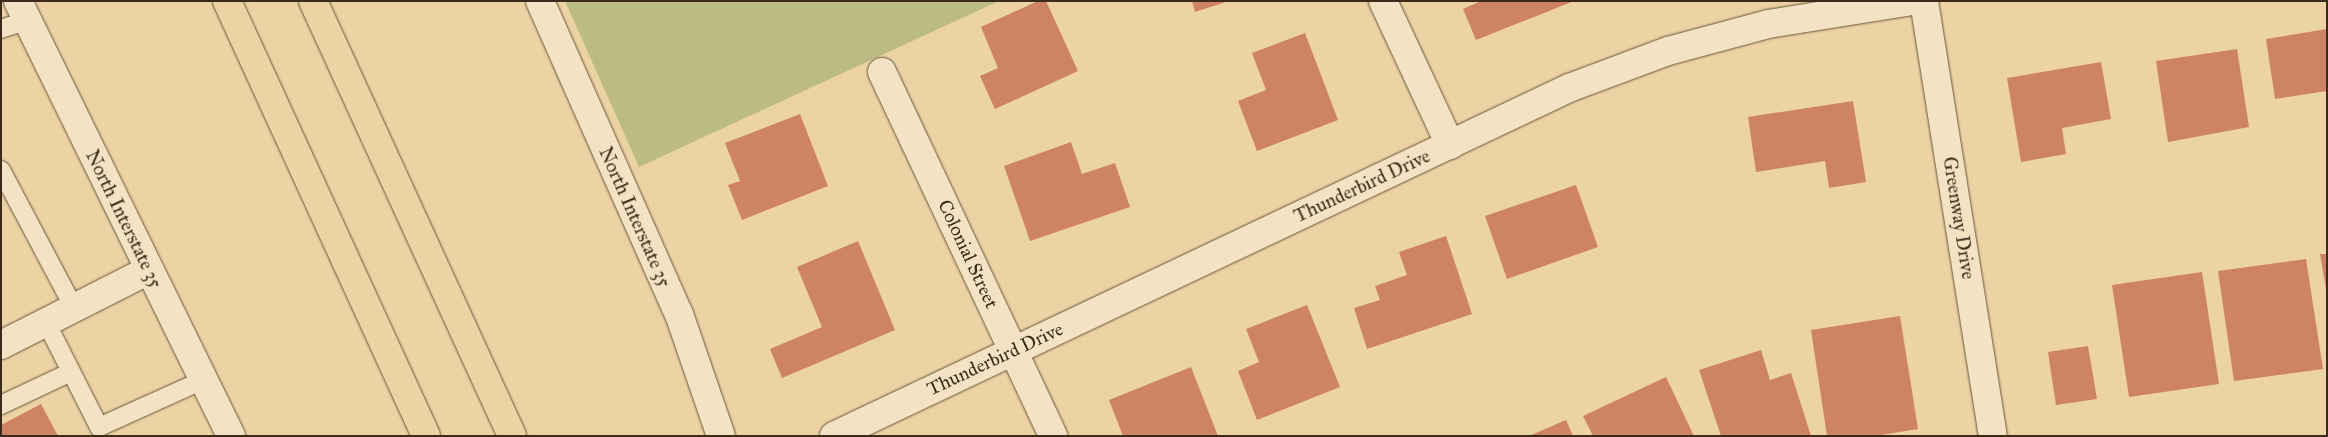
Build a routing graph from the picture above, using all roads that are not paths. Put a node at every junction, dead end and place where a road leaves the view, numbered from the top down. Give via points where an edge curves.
1 (227, 1) edge
2 (313, 1) edge
3 (540, 1) edge
4 (1383, 1) edge
5 (1911, 1) edge
6 (1924, 1) edge
7 (15, 17) edge
8 (882, 72) dead end
9 (1450, 145) junction
10 (1, 170) edge
11 (149, 270) junction
12 (74, 308) junction
13 (46, 322) junction
14 (1, 345) edge
15 (1013, 350) junction
16 (71, 372) junction
17 (203, 380) junction
18 (1, 405) edge
19 (231, 436) edge
20 (426, 436) edge
21 (512, 436) edge
22 (721, 436) edge
23 (834, 436) edge
24 (1053, 436) edge
25 (1993, 436) edge

1 - 20 highway
2 - 21 highway
3 - 22 street, North Interstate 35 via 678,314
4 - 9 street
5 - 9 street, Thunderbird Drive via 1768,24 1668,51 1569,88
6 - 25 street, Greenway Drive
7 - 11 street, North Interstate 35
8 - 15 street, Colonial Street
9 - 15 street, Thunderbird Drive
10 - 12 lane
11 - 12 street
11 - 17 street, North Interstate 35
12 - 13 street
13 - 14 street
13 - 16 lane
15 - 23 street, Thunderbird Drive
15 - 24 street, Colonial Street
16 - 17 lane via 99,427
16 - 18 lane
17 - 19 street, North Interstate 35

